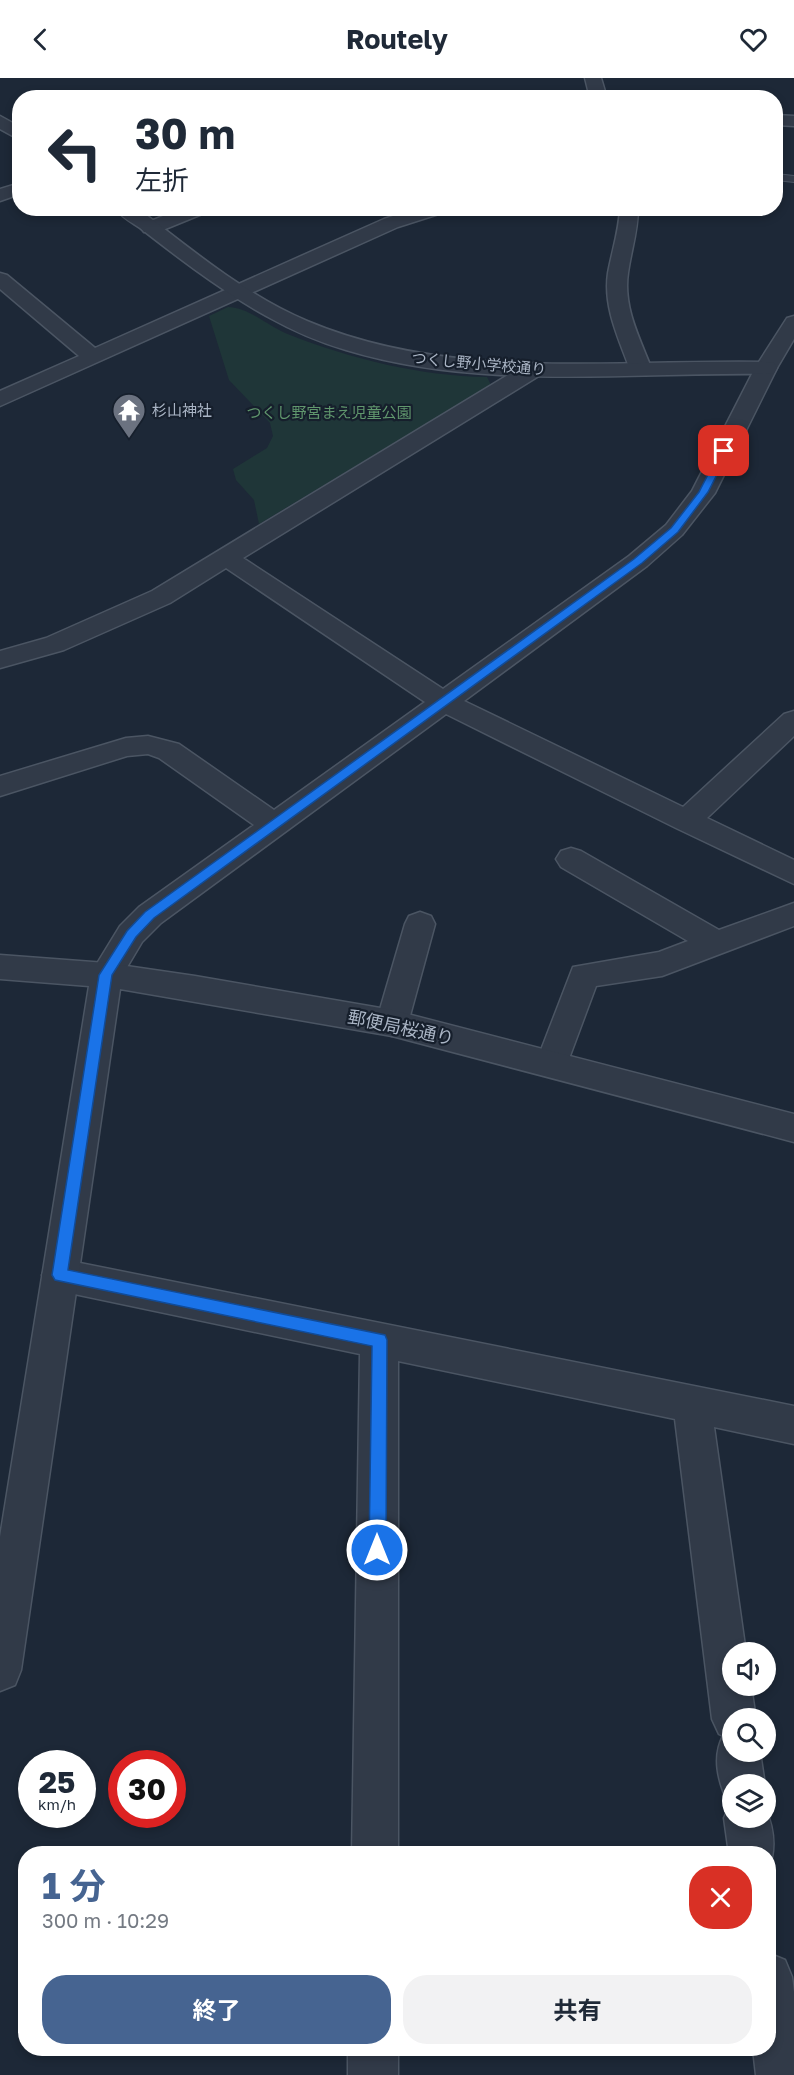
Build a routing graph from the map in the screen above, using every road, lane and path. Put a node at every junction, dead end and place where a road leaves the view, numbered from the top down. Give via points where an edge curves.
1 (135, 216) edge
2 (180, 216) edge
3 (413, 216) edge
4 (629, 216) edge
5 (151, 228) junction
6 (0, 279) edge
7 (241, 292) junction
8 (794, 322) edge
9 (93, 357) junction
10 (640, 367) junction
11 (534, 369) junction
12 (776, 369) junction
13 (0, 399) edge
14 (227, 558) junction
15 (0, 660) edge
16 (442, 701) junction
17 (794, 720) edge
18 (0, 786) edge
19 (686, 821) junction
20 (273, 824) junction
21 (571, 859) dead end
22 (794, 873) edge
23 (794, 914) edge
24 (420, 924) dead end
25 (716, 943) junction
26 (0, 967) edge
27 (106, 975) junction
28 (392, 1023) junction
29 (552, 1063) junction
30 (794, 1128) edge
31 (60, 1275) junction
32 (379, 1340) junction
33 (692, 1404) junction
34 (794, 1425) edge
35 (0, 1670) edge
36 (733, 1708) edge
37 (748, 1828) edge
38 (375, 1846) edge
39 (751, 1846) edge
40 (776, 2037) edge
41 (373, 2056) edge
42 (373, 2075) edge
43 (781, 2075) edge

1 - 5 street, つくし野小学校通り
2 - 5 street
3 - 7 street
4 - 10 street via 630,228 617,274 617,307
5 - 7 street, つくし野小学校通り
6 - 9 street
7 - 9 street
7 - 11 street, つくし野小学校通り via 298,325 349,344 407,358
8 - 12 street
9 - 13 street
10 - 11 street, つくし野小学校通り
10 - 12 street, つくし野小学校通り
11 - 14 street
12 - 16 street via 703,492 674,530 638,561
14 - 15 street via 128,613 55,644
14 - 16 street
16 - 19 street
16 - 20 street
17 - 19 street
18 - 20 street via 126,747 148,745 169,751
19 - 22 street
20 - 27 street via 150,915 131,934
21 - 25 street
23 - 25 street
24 - 28 street
25 - 29 street via 662,964 584,976
26 - 27 street, 郵便局桜通り
27 - 28 street, 郵便局桜通り
27 - 31 street
28 - 29 street, 郵便局桜通り
29 - 30 street, 郵便局桜通り
31 - 32 street
31 - 35 street
32 - 33 street
32 - 38 street
33 - 34 street
33 - 36 street
37 - 39 street
40 - 43 street
41 - 42 street

